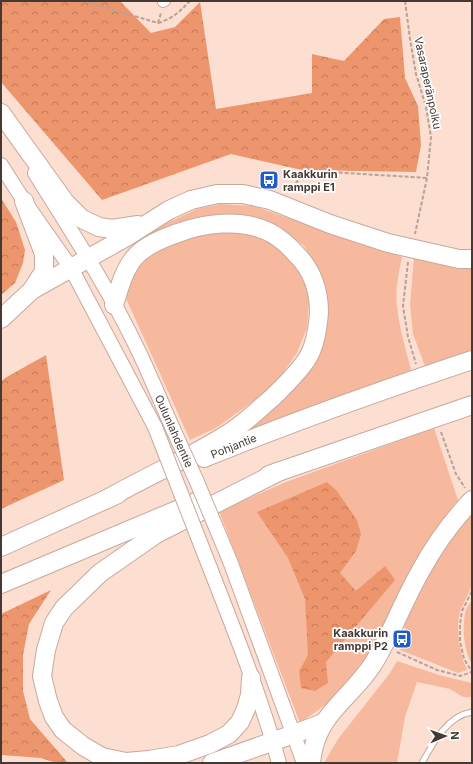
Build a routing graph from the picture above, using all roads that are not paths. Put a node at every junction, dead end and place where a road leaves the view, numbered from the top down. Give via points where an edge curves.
1 (1, 114) edge
2 (1, 120) edge
3 (1, 166) edge
4 (24, 202) junction
5 (145, 224) junction
6 (88, 258) junction
7 (472, 259) edge
8 (72, 268) junction
9 (32, 290) junction
10 (114, 305) junction
11 (1, 319) edge
12 (472, 360) edge
13 (472, 404) edge
14 (280, 471) junction
15 (470, 496) edge
16 (107, 499) junction
17 (1, 547) edge
18 (1, 584) edge
19 (251, 678) junction
20 (472, 712) edge
21 (323, 723) junction
22 (294, 734) junction
23 (273, 742) junction
24 (212, 763) edge
25 (279, 763) edge
26 (304, 763) edge
27 (311, 763) edge
28 (422, 763) edge

1 - 5 highway via 65,202 82,219 99,227 112,229
2 - 6 main road, Oulunlahdentie
3 - 4 main road, Oulunlahdentie
4 - 8 main road, Oulunlahdentie
4 - 9 highway via 44,254 44,271
5 - 6 highway
5 - 7 highway via 191,200 217,194 243,194 270,200 330,224 388,243 459,259
6 - 8 highway
6 - 10 main road, Oulunlahdentie
8 - 9 highway
8 - 19 main road, Oulunlahdentie, bridge via 155,427
9 - 11 highway
10 - 16 highway via 123,277 134,258 155,241 189,229 230,224 269,232 291,248 306,264 319,300 314,343 308,358 259,410 203,449
10 - 22 main road, Oulunlahdentie, bridge via 138,350 198,482
12 - 16 highway, Pohjantie via 390,387 256,437
13 - 14 highway
14 - 18 highway via 233,486
14 - 19 highway via 156,534 100,573 64,608 54,623 42,676 54,717 63,730 102,757 126,762 179,755 229,734 240,722 246,708
15 - 21 highway via 419,572 373,664
16 - 17 highway, Pohjantie
19 - 23 main road, Oulunlahdentie
20 - 28 lane via 448,724
21 - 22 highway
21 - 27 highway via 316,738
22 - 23 highway
22 - 26 main road, Oulunlahdentie
23 - 24 highway
23 - 25 main road, Oulunlahdentie

